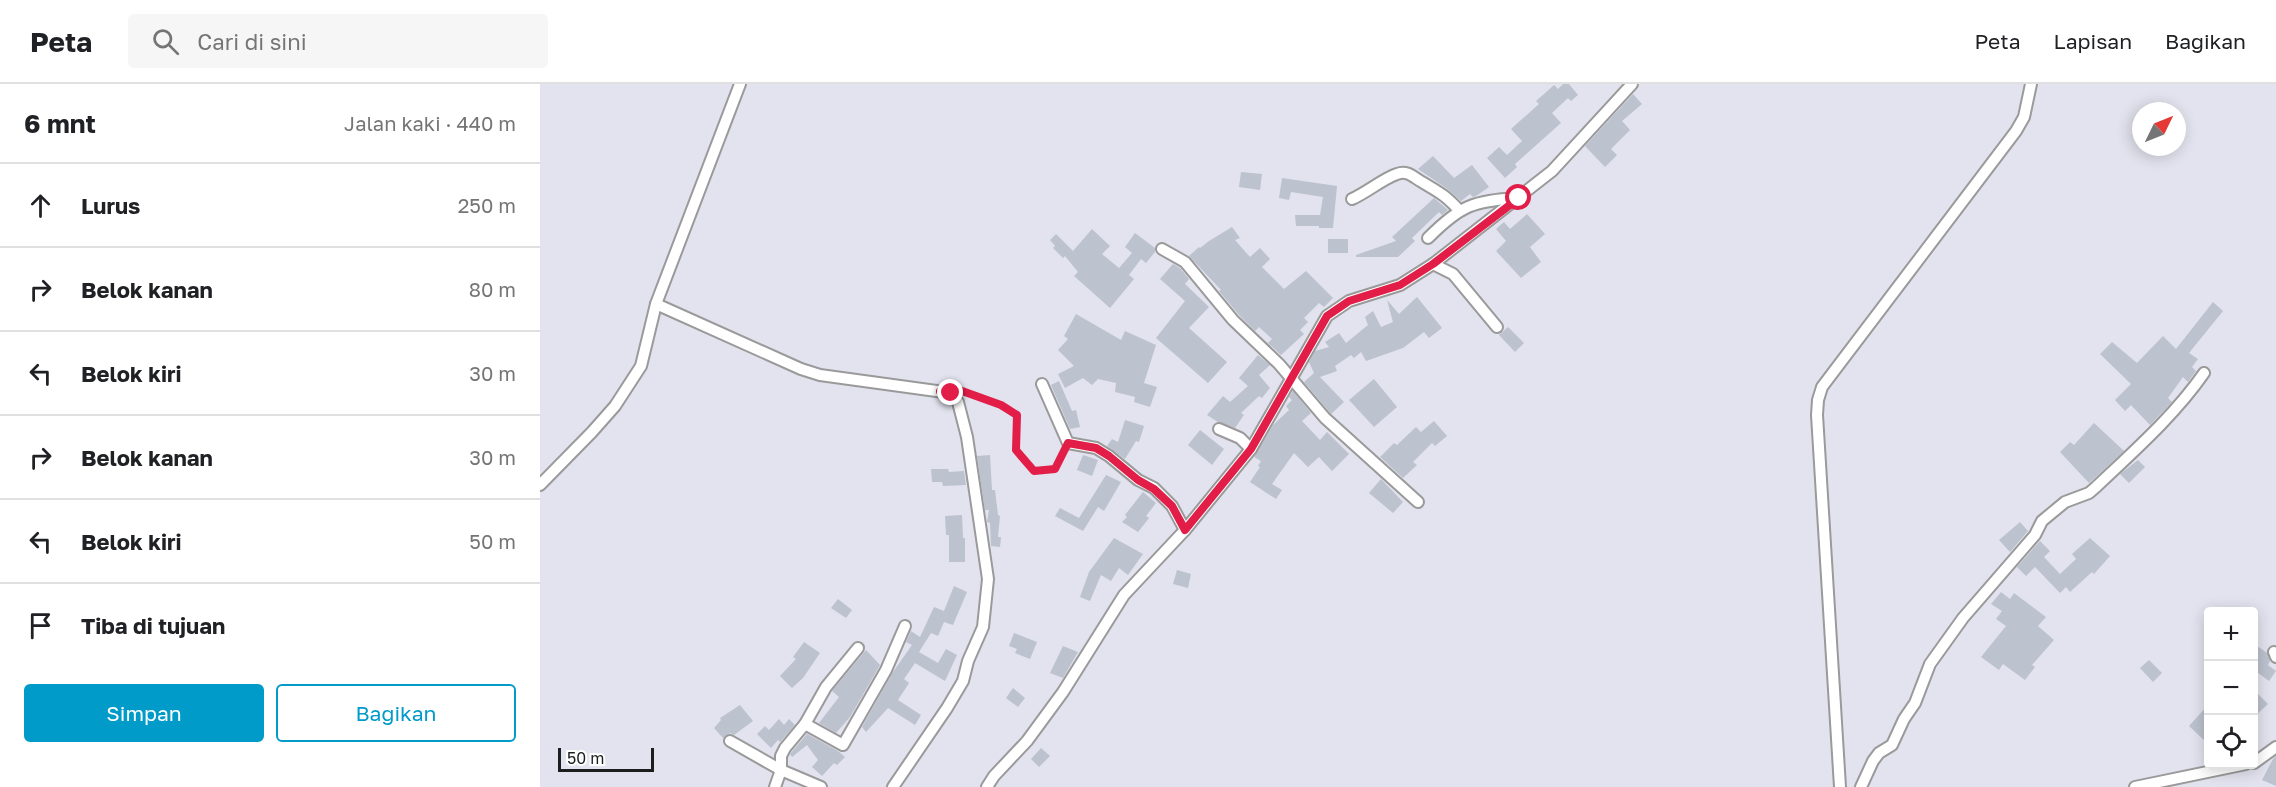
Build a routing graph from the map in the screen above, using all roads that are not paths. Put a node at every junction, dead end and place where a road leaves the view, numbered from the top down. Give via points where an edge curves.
1 (740, 84) edge
2 (1632, 84) edge
3 (2031, 84) edge
4 (1519, 198) junction
5 (1352, 199) dead end
6 (1459, 210) junction
7 (1428, 238) dead end
8 (1162, 249) dead end
9 (1433, 264) junction
10 (656, 304) junction
11 (1497, 327) dead end
12 (2204, 373) dead end
13 (1292, 378) junction
14 (1042, 384) dead end
15 (1219, 429) dead end
16 (1251, 449) junction
17 (540, 485) edge
18 (1418, 502) dead end
19 (1185, 530) junction
20 (905, 626) dead end
21 (858, 648) dead end
22 (805, 724) junction
23 (730, 741) dead end
24 (2274, 752) edge
25 (2258, 760) edge
26 (2226, 769) edge
27 (781, 770) junction
28 (2148, 785) edge
29 (775, 787) edge
30 (821, 787) edge
31 (893, 787) edge
32 (987, 787) edge
33 (1840, 787) edge
34 (1861, 787) edge
35 (2134, 787) edge

1 - 10 street
2 - 4 street via 1552,171
3 - 33 street via 2024,117 2016,131 1822,387 1818,400
4 - 6 street via 1475,203
4 - 9 street
5 - 6 street via 1402,173 1436,189
6 - 7 street
8 - 13 street via 1185,262 1233,320
9 - 11 street via 1453,274
9 - 13 street via 1400,285 1349,301 1334,310
10 - 17 street via 645,356 635,376 615,406
10 - 31 street via 801,369 951,393 958,402 967,437 988,579 983,627 963,681
12 - 34 street via 2161,424 2096,487 2065,502 2042,522 1930,664 1892,745 1873,761
13 - 16 street
13 - 18 street via 1325,418
14 - 19 street via 1068,443 1096,448 1154,489 1172,506
15 - 16 street via 1240,438
16 - 19 street
19 - 32 street via 1124,595 1064,692
20 - 22 street via 886,670 843,746
21 - 22 street via 826,687
22 - 27 street via 785,748
23 - 27 street
24 - 25 street
26 - 28 street
27 - 29 street
27 - 30 street
28 - 35 street

